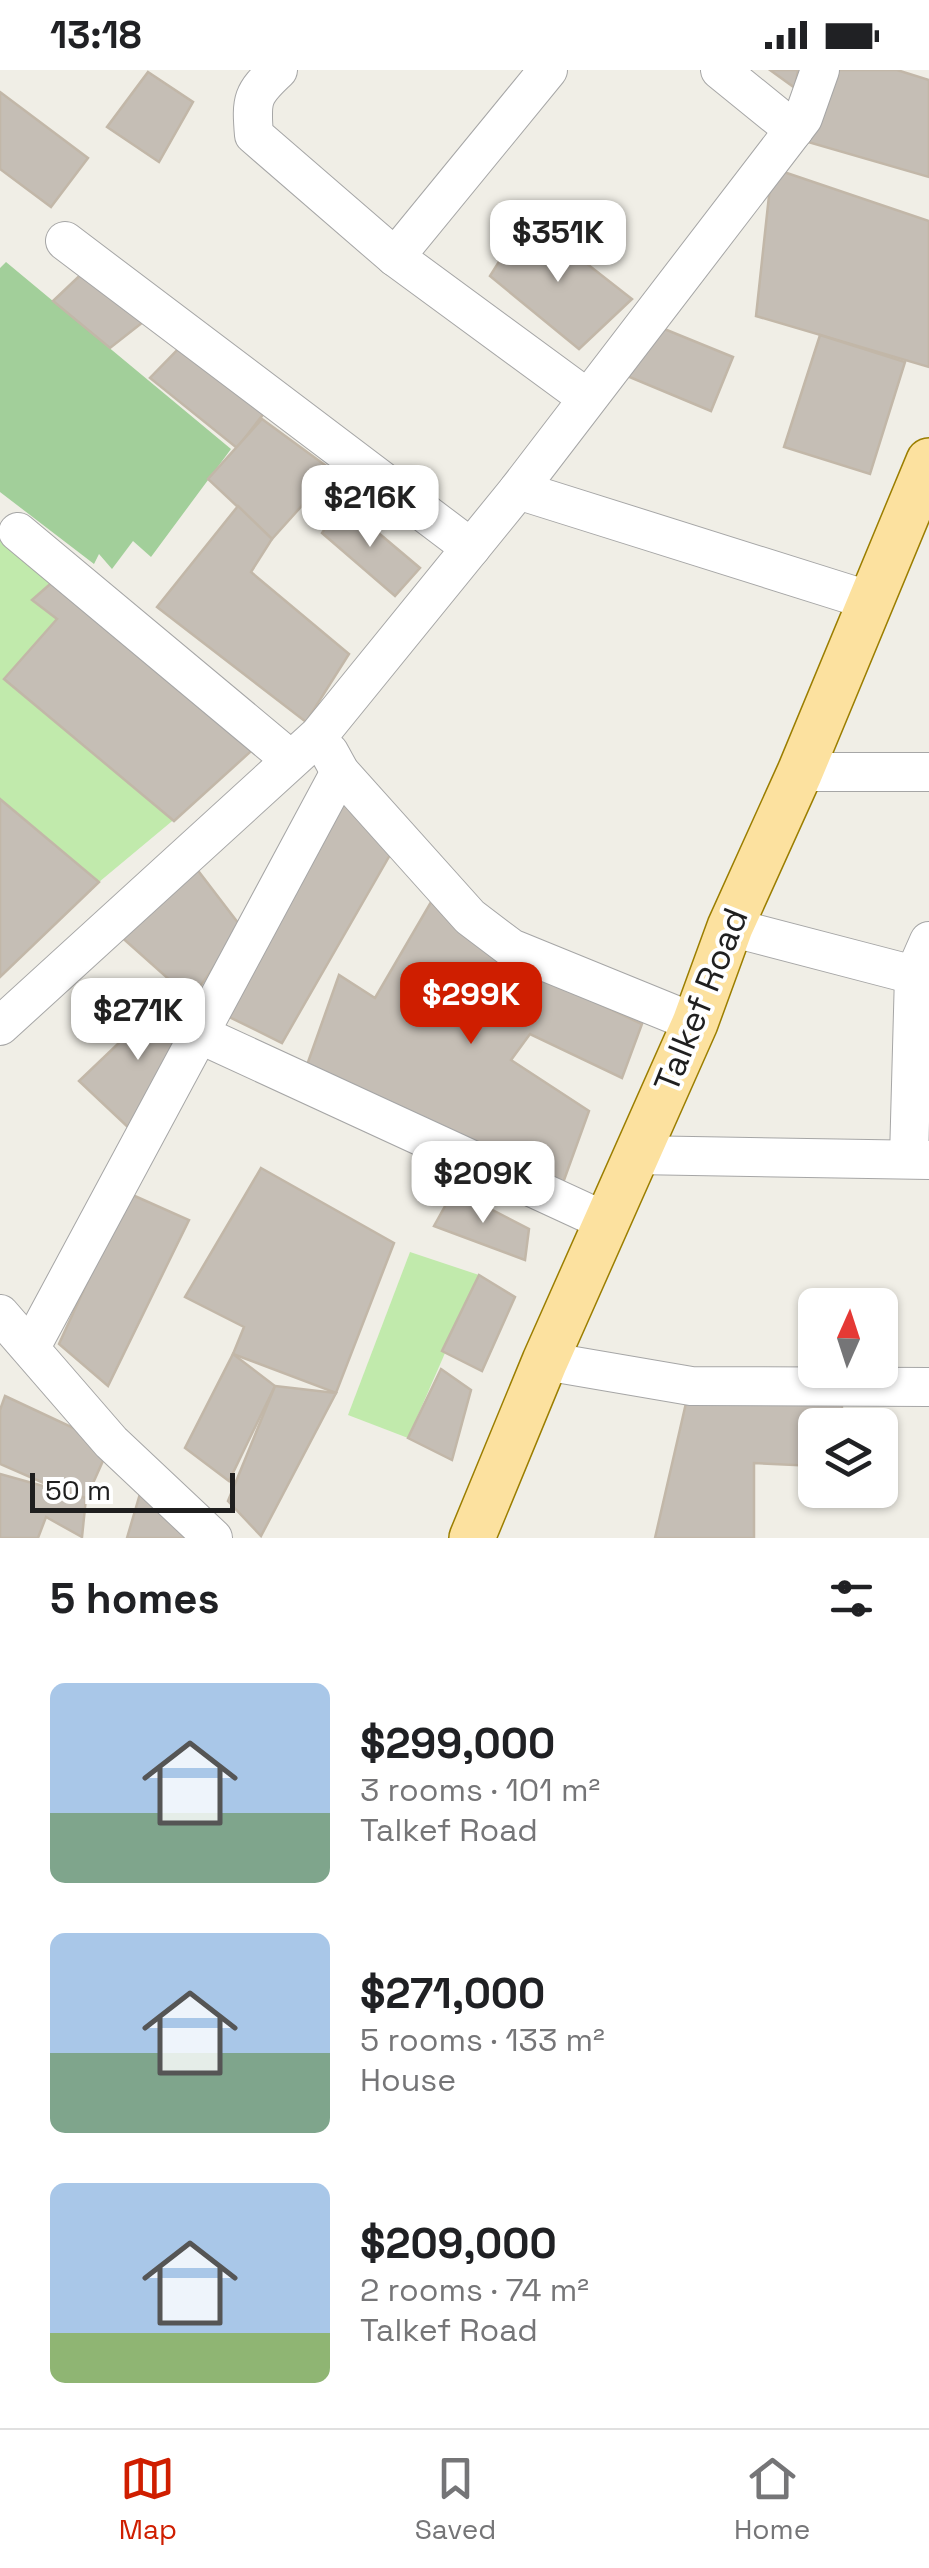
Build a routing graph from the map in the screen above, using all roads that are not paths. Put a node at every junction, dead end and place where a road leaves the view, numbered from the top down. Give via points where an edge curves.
1 (278, 70) edge
2 (548, 70) edge
3 (720, 70) edge
4 (820, 70) edge
5 (794, 130) junction
6 (65, 241) dead end
7 (396, 256) junction
8 (586, 398) junction
9 (929, 461) edge
10 (518, 490) junction
11 (917, 518) edge
12 (18, 532) dead end
13 (471, 548) junction
14 (871, 601) junction
15 (320, 734) junction
16 (290, 759) junction
17 (340, 772) junction
18 (800, 772) junction
19 (929, 772) edge
20 (730, 928) junction
21 (924, 963) edge
22 (695, 1023) junction
23 (0, 1026) edge
24 (200, 1034) junction
25 (635, 1155) junction
26 (919, 1159) edge
27 (609, 1223) junction
28 (0, 1314) edge
29 (30, 1348) junction
30 (545, 1361) junction
31 (929, 1387) edge
32 (213, 1538) edge
33 (472, 1538) edge

1 - 7 street via 256,90 254,135
2 - 7 street
3 - 5 street
4 - 5 street
5 - 8 street
6 - 13 street
7 - 8 street
8 - 10 street
9 - 11 main road, Talkef Road
10 - 13 street
10 - 14 street
11 - 14 main road, Talkef Road
12 - 16 street
13 - 15 street
14 - 18 main road, Talkef Road
15 - 16 street
15 - 17 street
16 - 23 street
17 - 22 street via 470,918 510,948
17 - 24 street
18 - 19 street
18 - 20 main road, Talkef Road
20 - 21 street
20 - 22 main road, Talkef Road
21 - 26 street
22 - 25 main road, Talkef Road
24 - 27 street
24 - 29 street
25 - 26 street
25 - 27 main road, Talkef Road
27 - 30 main road, Talkef Road
28 - 29 street
29 - 32 street via 110,1442
30 - 31 street via 691,1386
30 - 33 main road, Talkef Road

